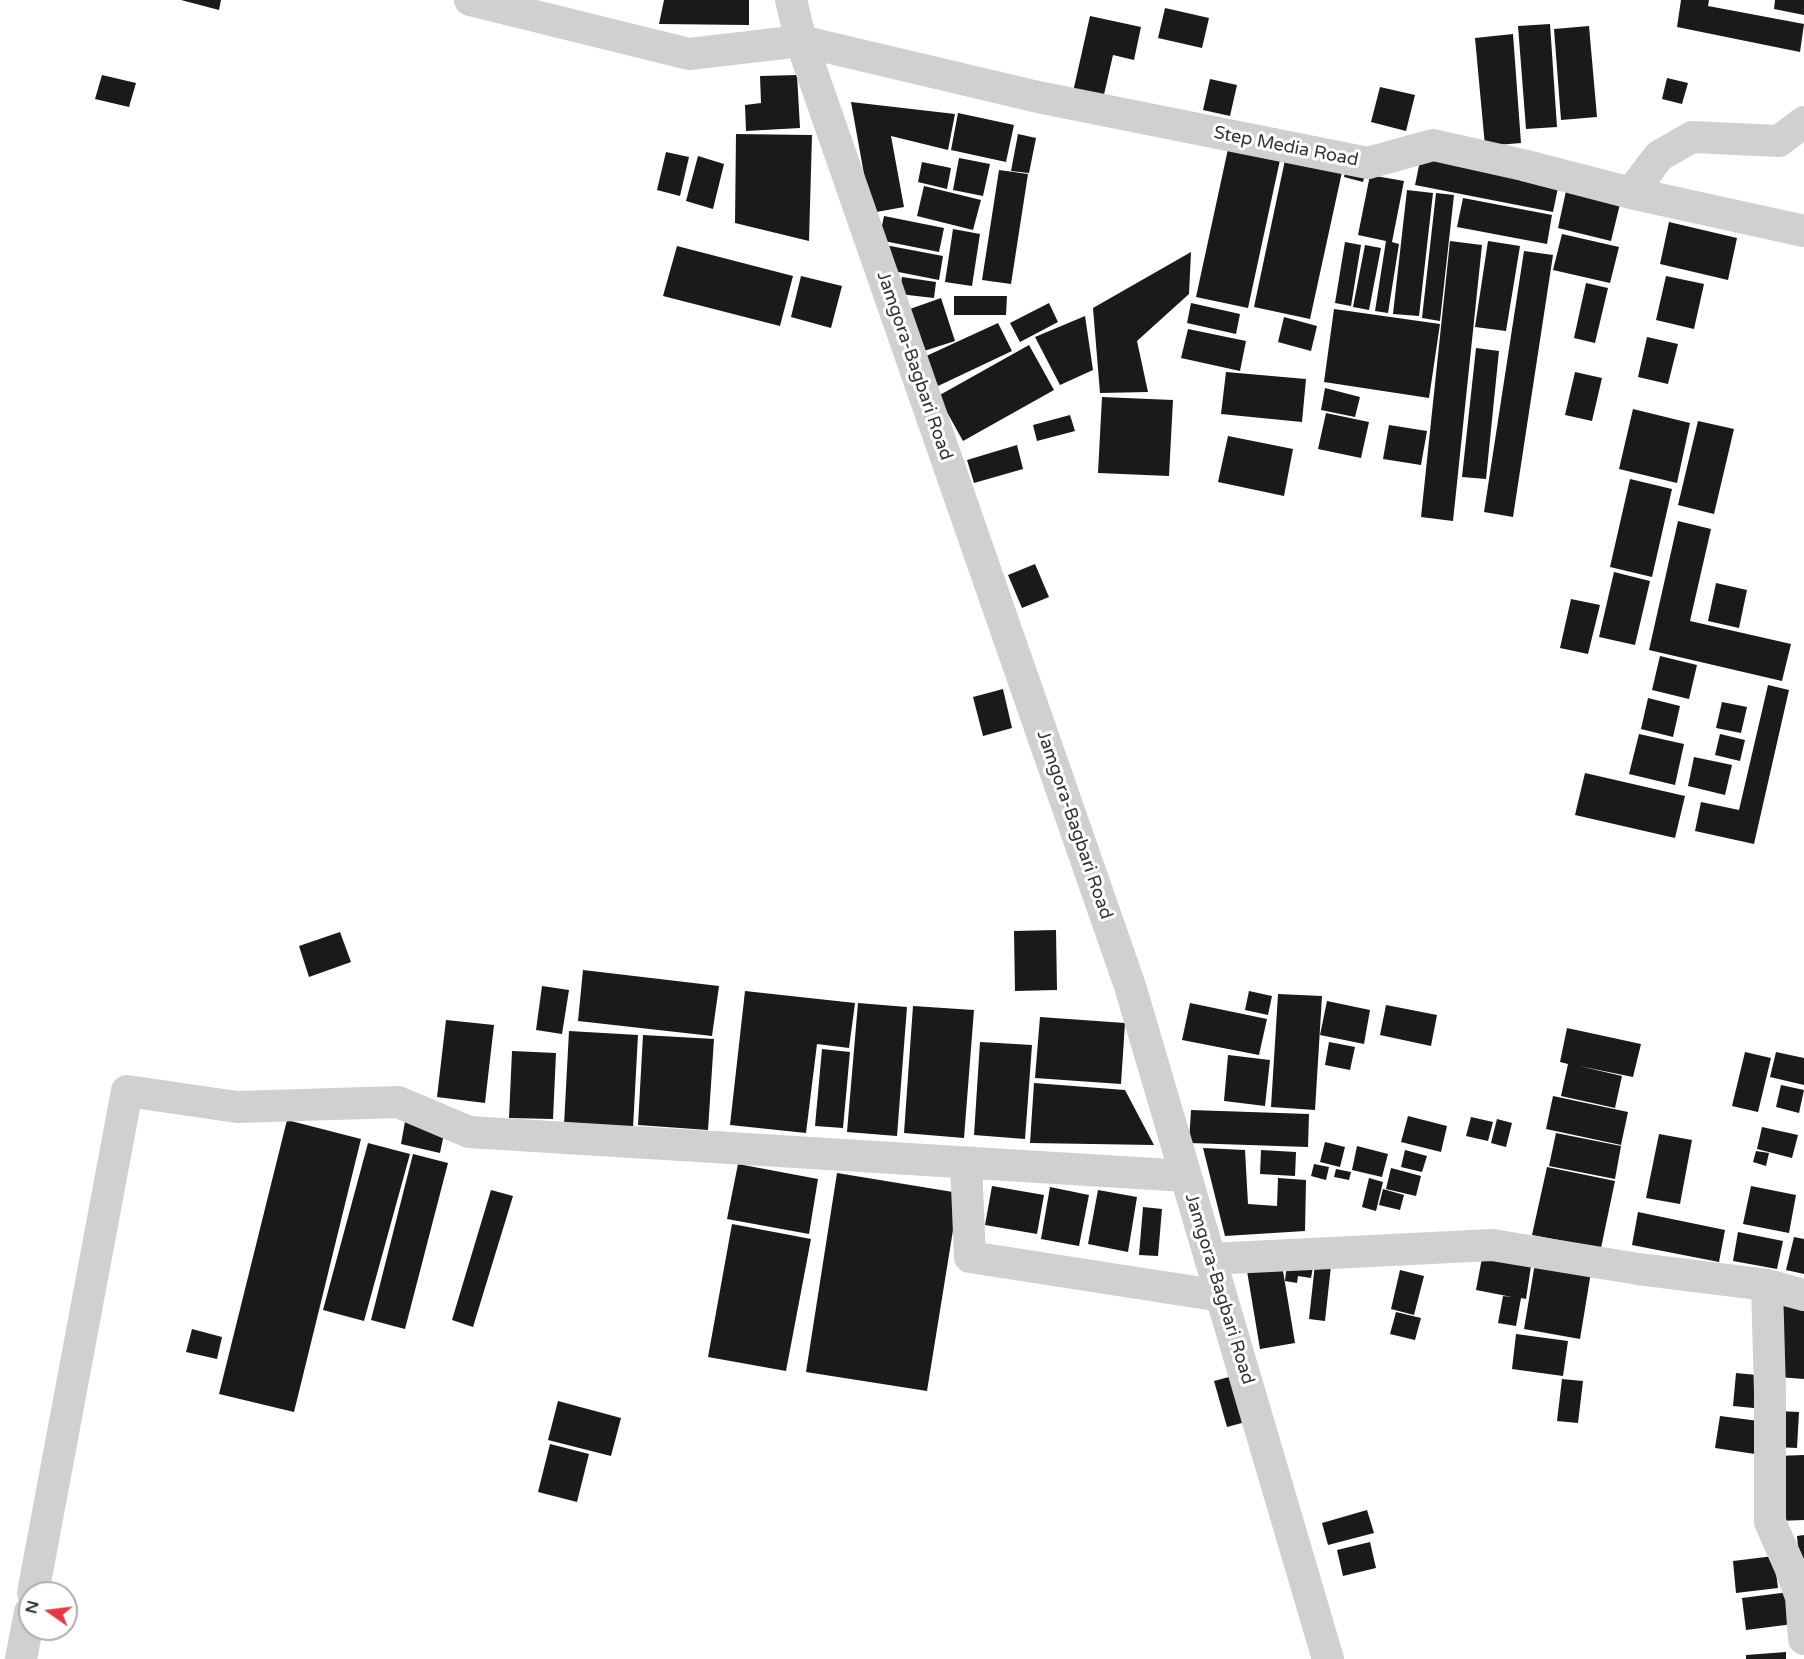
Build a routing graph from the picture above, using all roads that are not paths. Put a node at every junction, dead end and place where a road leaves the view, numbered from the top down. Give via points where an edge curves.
1 (470, 0) edge
2 (791, 0) edge
3 (801, 41) junction
4 (1804, 122) edge
5 (1630, 193) junction
6 (1804, 231) edge
7 (966, 1163) junction
8 (1186, 1176) junction
9 (1210, 1259) junction
10 (1767, 1285) junction
11 (1804, 1295) edge
12 (1221, 1296) junction
13 (35, 1581) edge
14 (1804, 1639) edge
15 (24, 1641) edge
16 (21, 1659) edge
17 (1328, 1659) edge

1 - 3 street, Step Media Road via 689,54
2 - 3 street, Jamgora-Bagbari Road
3 - 5 street, Step Media Road via 1038,97 1368,163 1433,145
3 - 8 street, Jamgora-Bagbari Road via 1130,986
4 - 5 street via 1779,141 1692,137 1659,156
5 - 6 street, Step Media Road
7 - 8 street
7 - 12 street via 970,1257
7 - 13 street via 469,1132 398,1102 237,1107 127,1091
8 - 9 street, Jamgora-Bagbari Road
9 - 10 street via 1492,1245
9 - 12 street, Jamgora-Bagbari Road
10 - 11 street
10 - 14 street via 1770,1522 1801,1597
12 - 17 street, Jamgora-Bagbari Road
15 - 16 street

